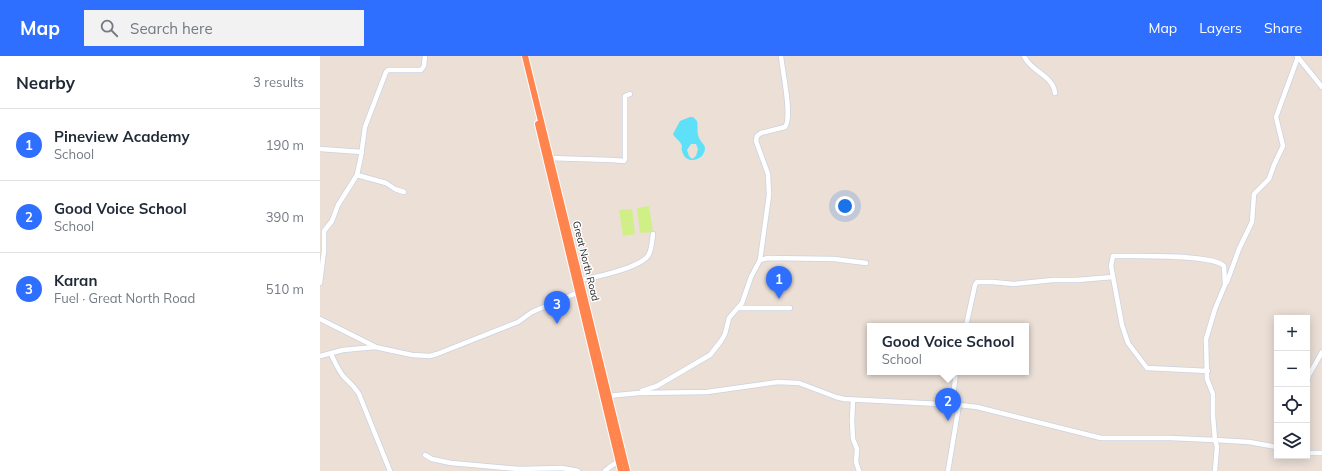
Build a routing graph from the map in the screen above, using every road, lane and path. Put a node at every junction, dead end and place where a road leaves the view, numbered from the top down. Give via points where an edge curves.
1 (425, 56) edge
2 (522, 56) edge
3 (525, 56) edge
4 (781, 56) edge
5 (1024, 56) edge
6 (1297, 57) edge
7 (1322, 87) edge
8 (1055, 93) dead end
9 (630, 94) dead end
10 (320, 149) edge
11 (362, 152) junction
12 (548, 158) junction
13 (357, 175) junction
14 (404, 192) dead end
15 (653, 234) dead end
16 (760, 260) junction
17 (866, 263) dead end
18 (1113, 277) junction
19 (578, 280) junction
20 (320, 283) edge
21 (1225, 285) junction
22 (581, 292) junction
23 (739, 308) junction
24 (790, 308) dead end
25 (320, 319) edge
26 (967, 323) edge
27 (376, 347) junction
28 (1322, 352) edge
29 (331, 354) junction
30 (320, 356) edge
31 (1208, 371) junction
32 (1310, 373) edge
33 (956, 375) edge
34 (639, 393) junction
35 (606, 396) junction
36 (853, 400) junction
37 (952, 404) junction
38 (959, 404) junction
39 (1215, 440) junction
40 (1274, 446) edge
41 (1310, 453) edge
42 (1322, 454) edge
43 (425, 455) dead end
44 (622, 460) junction
45 (390, 471) edge
46 (578, 471) edge
47 (605, 471) edge
48 (621, 471) edge
49 (627, 471) edge
50 (859, 471) edge
51 (948, 471) edge
52 (1215, 471) edge

1 - 11 street via 421,70 388,70 366,123
2 - 12 highway, Great North Road
3 - 12 highway, Great North Road
4 - 16 street via 788,122 785,127 761,133 756,138 768,174 769,195
5 - 8 street via 1032,67 1048,79
6 - 7 street
6 - 21 street via 1276,117 1284,146 1269,179 1254,194 1252,222
9 - 12 street via 625,96 624,161
10 - 11 street
11 - 13 street
12 - 19 highway, Great North Road
13 - 14 street via 386,183
13 - 20 street via 324,231
15 - 19 street via 649,253 642,260 621,270
16 - 17 street via 834,259
16 - 23 street
18 - 21 street via 1113,256 1189,257 1222,264
18 - 26 street via 1014,284 977,282 974,285
18 - 31 street via 1128,343 1147,368
19 - 22 highway, Great North Road
21 - 31 street via 1208,330
22 - 27 street via 532,312 518,322 430,356
22 - 35 highway, Great North Road
23 - 24 street
23 - 34 street via 729,318 722,341 710,355 657,386
25 - 27 street
27 - 29 street via 343,350
28 - 32 street
29 - 30 street
29 - 45 street via 344,377 360,394
31 - 39 street via 1208,382 1213,394
33 - 37 street
34 - 35 street
34 - 36 street via 707,392 778,382 807,386 836,397
35 - 44 highway, Great North Road
36 - 37 street
36 - 50 street via 853,439 857,449 856,462
37 - 38 street
38 - 39 street via 1101,438
38 - 51 street
39 - 40 street
39 - 52 street
41 - 42 street
43 - 46 street via 442,462 458,464 519,469 562,468
44 - 47 street
44 - 48 highway, Great North Road
44 - 49 highway, Great North Road

